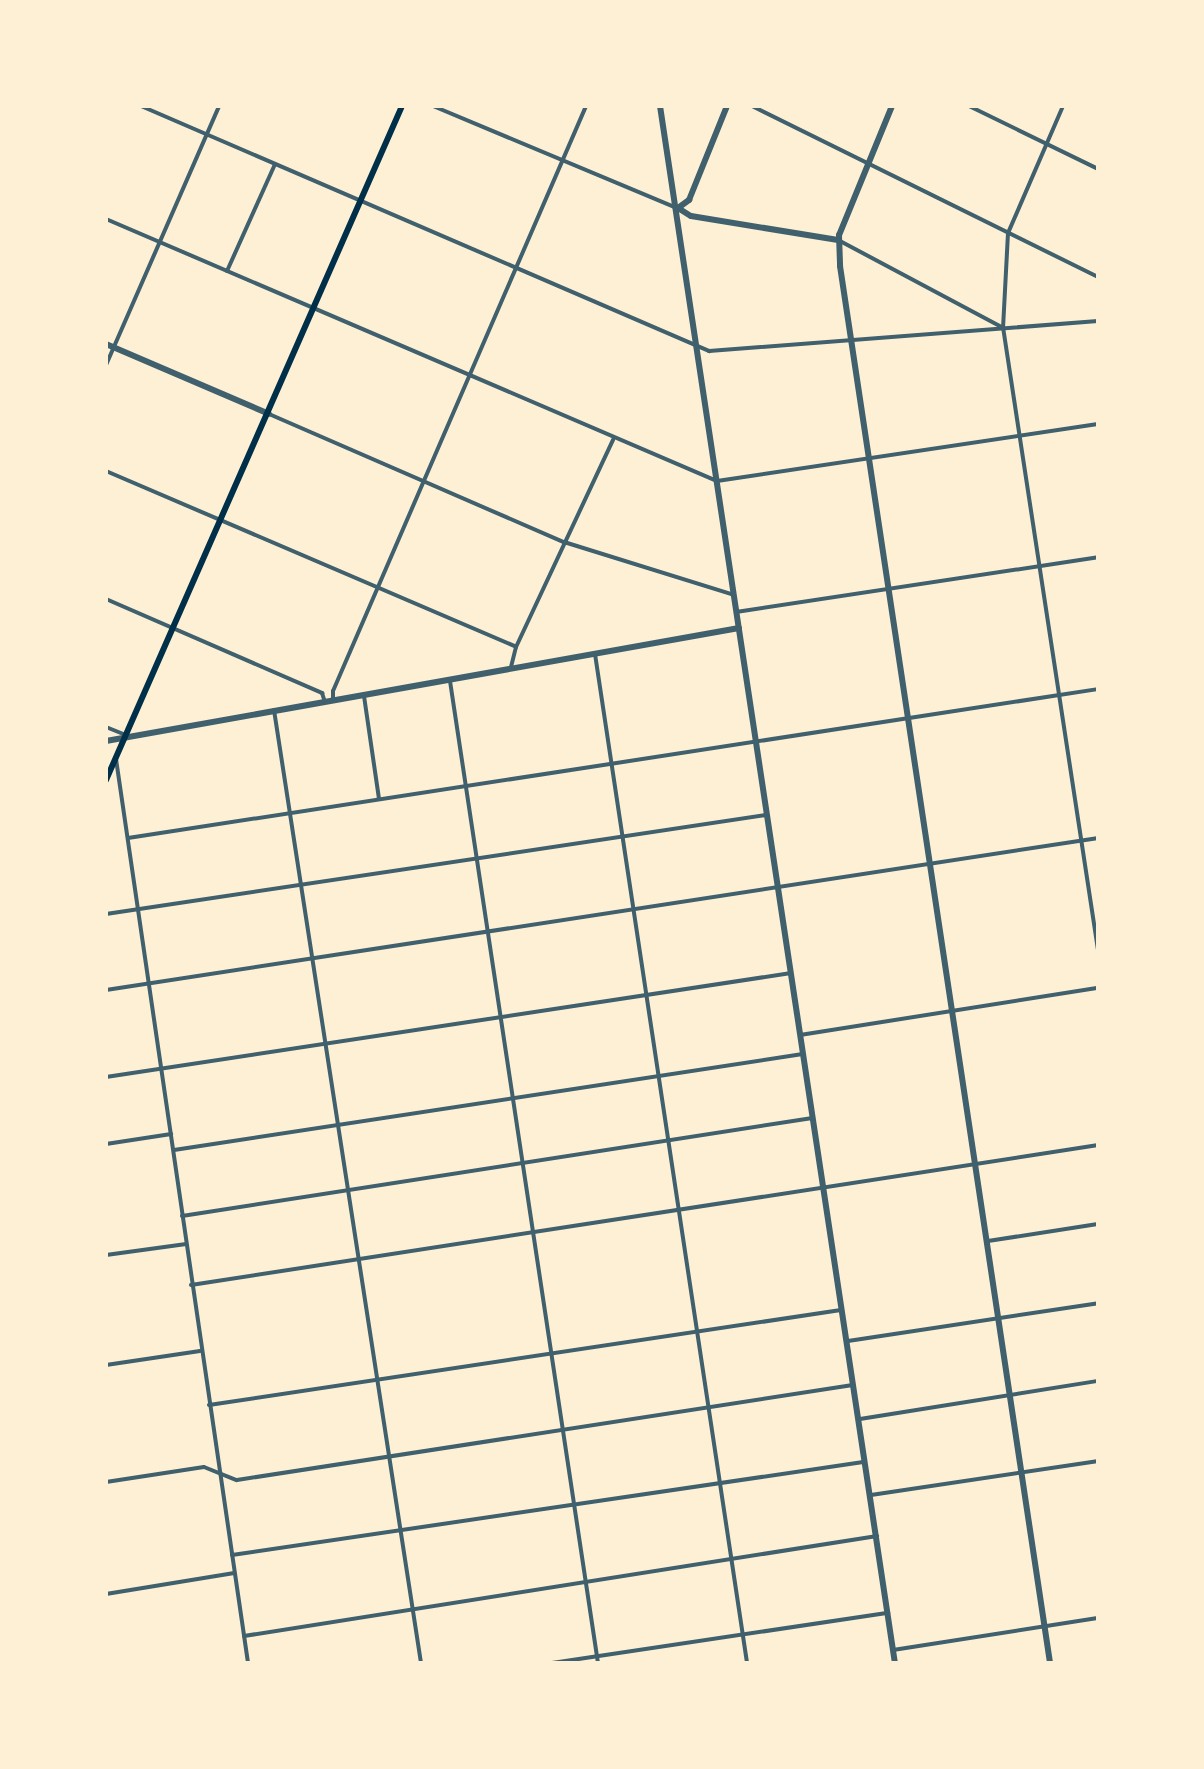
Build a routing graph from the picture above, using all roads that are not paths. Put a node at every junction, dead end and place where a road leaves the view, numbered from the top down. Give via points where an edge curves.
1 (141, 106) edge
2 (219, 106) edge
3 (402, 106) edge
4 (433, 106) edge
5 (586, 106) edge
6 (660, 106) edge
7 (727, 106) edge
8 (752, 106) edge
9 (892, 106) edge
10 (969, 106) edge
11 (1063, 106) edge
12 (207, 135) junction
13 (1046, 144) junction
14 (562, 161) junction
15 (275, 164) junction
16 (868, 164) junction
17 (1098, 169) edge
18 (360, 201) junction
19 (678, 208) junction
20 (106, 219) edge
21 (1008, 233) junction
22 (838, 240) junction
23 (160, 242) junction
24 (517, 269) junction
25 (227, 271) junction
26 (1098, 277) edge
27 (315, 310) junction
28 (1098, 321) edge
29 (1003, 327) junction
30 (851, 339) junction
31 (106, 344) edge
32 (114, 347) junction
33 (697, 347) junction
34 (106, 365) edge
35 (472, 376) junction
36 (269, 414) junction
37 (1098, 424) edge
38 (1021, 436) junction
39 (613, 439) junction
40 (868, 458) junction
41 (106, 471) edge
42 (717, 481) junction
43 (424, 482) junction
44 (222, 521) junction
45 (564, 542) junction
46 (1098, 557) edge
47 (1041, 566) junction
48 (378, 587) junction
49 (889, 589) junction
50 (734, 595) junction
51 (106, 599) edge
52 (736, 612) junction
53 (175, 628) junction
54 (739, 628) junction
55 (516, 647) junction
56 (595, 654) junction
57 (511, 667) junction
58 (450, 681) junction
59 (1098, 689) edge
60 (1060, 695) junction
61 (364, 696) junction
62 (329, 701) junction
63 (274, 710) junction
64 (907, 719) junction
65 (106, 727) edge
66 (128, 736) junction
67 (106, 741) edge
68 (758, 741) junction
69 (116, 759) junction
70 (611, 762) junction
71 (106, 780) edge
72 (467, 786) junction
73 (379, 799) junction
74 (291, 813) junction
75 (768, 815) junction
76 (622, 836) junction
77 (128, 838) junction
78 (1098, 838) edge
79 (1082, 841) junction
80 (478, 857) junction
81 (930, 863) junction
82 (304, 885) junction
83 (779, 887) junction
84 (138, 909) junction
85 (633, 909) junction
86 (106, 914) edge
87 (487, 931) junction
88 (1098, 950) edge
89 (314, 958) junction
90 (791, 973) junction
91 (148, 983) junction
92 (1098, 988) edge
93 (106, 990) edge
94 (647, 994) junction
95 (952, 1012) junction
96 (500, 1017) junction
97 (800, 1035) junction
98 (326, 1044) junction
99 (803, 1054) junction
100 (162, 1069) junction
101 (658, 1075) junction
102 (106, 1077) edge
103 (512, 1098) junction
104 (813, 1118) junction
105 (339, 1126) junction
106 (171, 1134) junction
107 (668, 1141) junction
108 (106, 1144) edge
109 (1098, 1145) edge
110 (174, 1150) junction
111 (522, 1163) junction
112 (976, 1164) junction
113 (825, 1187) junction
114 (351, 1190) junction
115 (679, 1209) junction
116 (182, 1216) junction
117 (1098, 1224) edge
118 (532, 1232) junction
119 (988, 1241) junction
120 (186, 1244) junction
121 (106, 1255) edge
122 (360, 1261) junction
123 (191, 1285) junction
124 (1098, 1303) edge
125 (843, 1310) junction
126 (999, 1318) junction
127 (697, 1331) junction
128 (848, 1341) junction
129 (200, 1351) junction
130 (551, 1355) junction
131 (106, 1365) edge
132 (1098, 1381) edge
133 (378, 1382) junction
134 (855, 1385) junction
135 (1011, 1394) junction
136 (209, 1405) junction
137 (709, 1407) junction
138 (860, 1419) junction
139 (562, 1430) junction
140 (389, 1457) junction
141 (866, 1461) junction
142 (1098, 1461) edge
143 (1023, 1471) junction
144 (220, 1474) junction
145 (106, 1482) edge
146 (720, 1482) junction
147 (871, 1495) junction
148 (574, 1505) junction
149 (400, 1532) junction
150 (877, 1536) junction
151 (232, 1555) junction
152 (731, 1559) junction
153 (235, 1573) junction
154 (585, 1582) junction
155 (106, 1594) edge
156 (413, 1608) junction
157 (888, 1613) junction
158 (1098, 1618) edge
159 (1045, 1627) junction
160 (743, 1634) junction
161 (244, 1636) junction
162 (893, 1650) junction
163 (597, 1656) junction
164 (248, 1663) edge
165 (421, 1663) edge
166 (552, 1663) edge
167 (598, 1663) edge
168 (747, 1663) edge
169 (895, 1663) edge
170 (1050, 1663) edge

1 - 12 street
2 - 12 street
3 - 18 main road
4 - 14 street
5 - 14 street
6 - 19 street
7 - 19 street via 689,200
8 - 16 street
9 - 16 street
10 - 13 street
11 - 13 street
12 - 15 street
12 - 23 street
13 - 17 street
13 - 21 street
14 - 19 street
14 - 24 street
15 - 18 street
15 - 25 street
16 - 21 street
16 - 22 street
18 - 24 street
18 - 27 main road
19 - 22 street via 691,216
19 - 33 street
20 - 23 street
21 - 26 street
21 - 29 street
22 - 29 street
22 - 30 street
23 - 25 street
23 - 32 street
24 - 33 street
24 - 35 street
25 - 27 street
27 - 35 street
27 - 36 main road
28 - 29 street
29 - 30 street
29 - 38 street
30 - 33 street via 709,351
30 - 40 street
31 - 32 street
32 - 34 street
32 - 36 street
33 - 42 street
35 - 39 street
35 - 43 street
36 - 43 street
36 - 44 main road
37 - 38 street
38 - 40 street
38 - 47 street
39 - 42 street
39 - 45 street
40 - 42 street
40 - 49 street
41 - 44 street
42 - 50 street
43 - 45 street
43 - 48 street
44 - 48 street
44 - 53 main road
45 - 50 street
45 - 55 street
46 - 47 street
47 - 49 street
47 - 60 street
48 - 55 street
48 - 62 street
49 - 52 street
49 - 64 street
50 - 52 street
51 - 53 street
52 - 54 street
53 - 62 street via 322,693
53 - 66 main road
54 - 56 street
54 - 68 street
55 - 57 street
56 - 57 street
56 - 70 street
57 - 58 street
58 - 61 street
58 - 72 street
59 - 60 street
60 - 64 street
60 - 79 street
61 - 62 street
61 - 73 street
62 - 63 street
63 - 66 street
63 - 74 street
64 - 68 street
64 - 81 street
65 - 66 street
66 - 67 street
66 - 69 main road
68 - 70 street
68 - 75 street
69 - 71 main road
69 - 77 street
70 - 72 street
70 - 76 street
72 - 73 street
72 - 80 street
73 - 74 street
74 - 77 street
74 - 82 street
75 - 76 street
75 - 83 street
76 - 80 street
76 - 85 street
77 - 84 street
78 - 79 street
79 - 81 street
79 - 88 street
80 - 82 street
80 - 87 street
81 - 83 street
81 - 95 street
82 - 84 street
82 - 89 street
83 - 85 street
83 - 90 street
84 - 86 street
84 - 91 street
85 - 87 street
85 - 94 street
87 - 89 street
87 - 96 street
89 - 91 street
89 - 98 street
90 - 94 street
90 - 97 street
91 - 93 street
91 - 100 street
92 - 95 street
94 - 96 street
94 - 101 street
95 - 97 street
95 - 112 street
96 - 98 street
96 - 103 street
97 - 99 street
98 - 100 street
98 - 105 street
99 - 101 street
99 - 104 street
100 - 102 street
100 - 106 street
101 - 103 street
101 - 107 street
103 - 105 street
103 - 111 street
104 - 107 street
104 - 113 street
105 - 110 street
105 - 114 street
106 - 108 street
106 - 110 street
107 - 111 street
107 - 115 street
109 - 112 street
110 - 116 street
111 - 114 street
111 - 118 street
112 - 113 street
112 - 119 street
113 - 115 street
113 - 125 street
114 - 116 street
114 - 122 street
115 - 118 street
115 - 127 street
116 - 120 street
117 - 119 street
118 - 122 street
118 - 130 street
119 - 126 street
120 - 121 street
120 - 123 street
122 - 123 street
122 - 133 street
123 - 129 street
124 - 126 street
125 - 127 street
125 - 128 street
126 - 128 street
126 - 135 street
127 - 130 street
127 - 137 street
128 - 134 street
129 - 131 street
129 - 136 street
130 - 133 street
130 - 139 street
132 - 135 street
133 - 136 street
133 - 140 street
134 - 137 street
134 - 138 street
135 - 138 street
135 - 143 street
136 - 144 street
137 - 139 street
137 - 146 street
138 - 141 street
139 - 140 street
139 - 148 street
140 - 144 street via 237,1480
140 - 149 street
141 - 146 street
141 - 147 street
142 - 143 street
143 - 147 street
143 - 159 street
144 - 145 street via 204,1467
144 - 151 street
146 - 148 street
146 - 152 street
147 - 150 street
148 - 149 street
148 - 154 street
149 - 151 street
149 - 156 street
150 - 152 street
150 - 157 street
151 - 153 street
152 - 154 street
152 - 160 street
153 - 155 street
153 - 161 street
154 - 156 street
154 - 163 street
156 - 161 street
156 - 165 street
157 - 160 street
157 - 162 street
158 - 159 street
159 - 162 street
159 - 170 street
160 - 163 street
160 - 168 street
161 - 164 street
162 - 169 street
163 - 166 street
163 - 167 street

